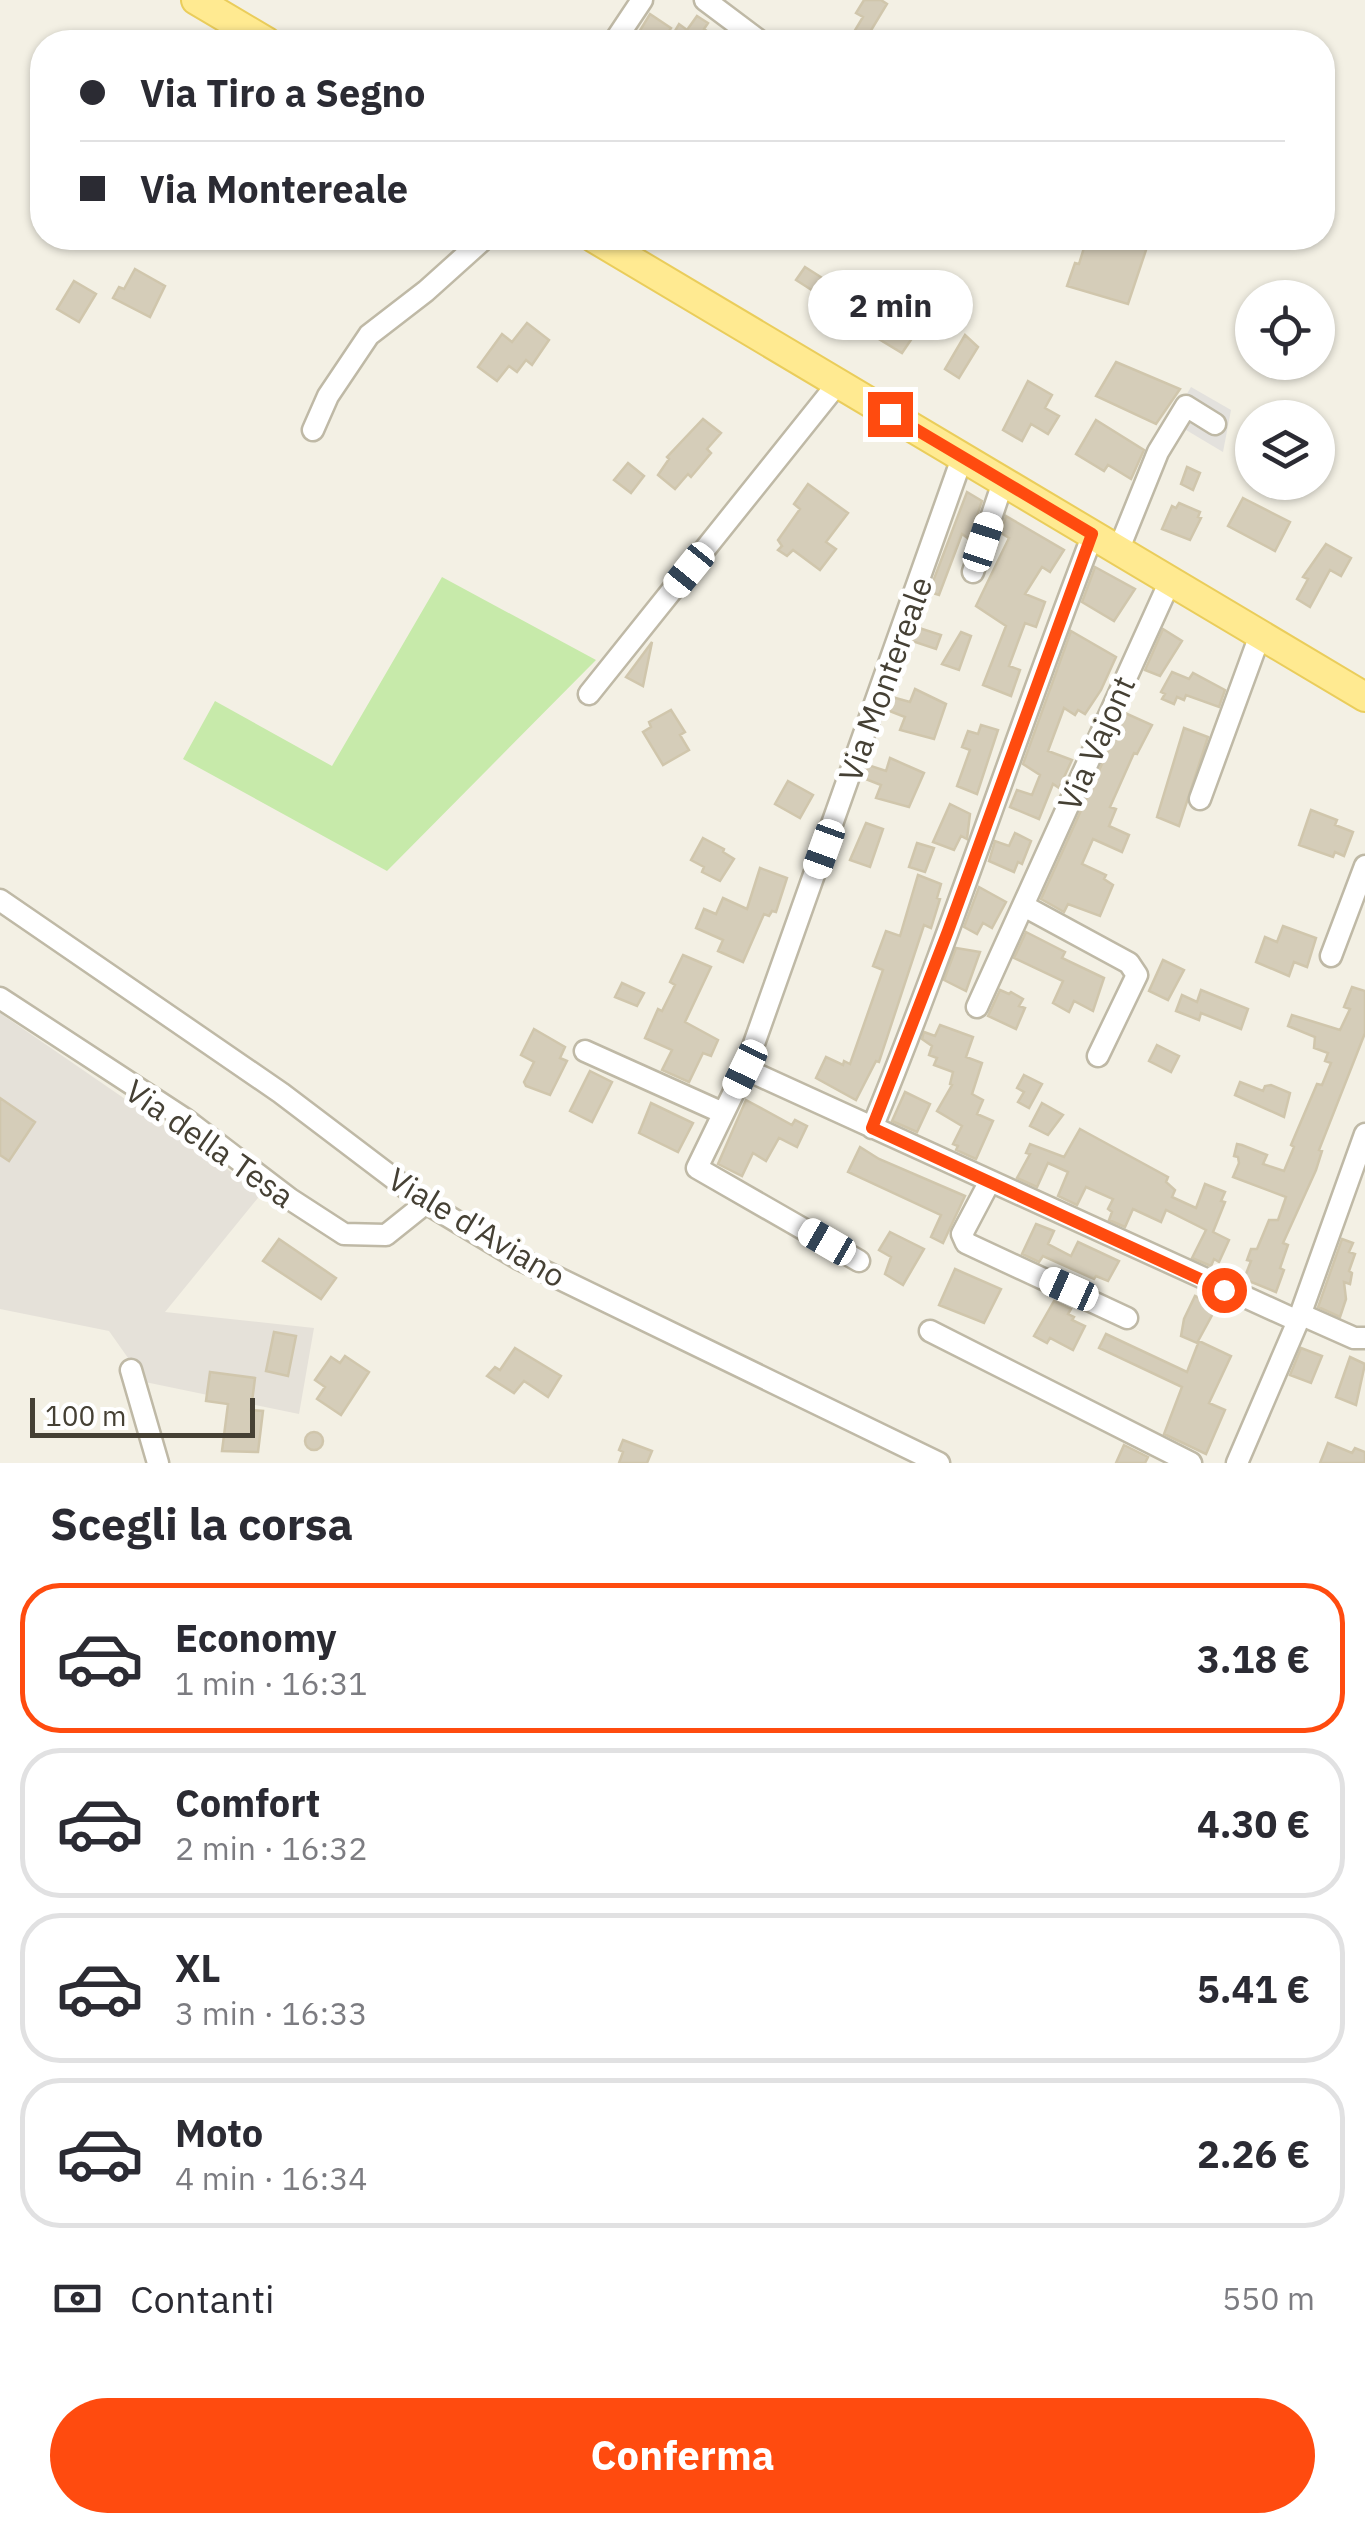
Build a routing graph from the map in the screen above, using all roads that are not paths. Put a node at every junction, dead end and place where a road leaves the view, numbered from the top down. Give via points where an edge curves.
1 (196, 0) edge
2 (642, 0) edge
3 (706, 0) edge
4 (247, 30) edge
5 (622, 30) edge
6 (745, 30) edge
7 (472, 250) edge
8 (614, 250) edge
9 (838, 383) junction
10 (1215, 424) dead end
11 (313, 430) dead end
12 (962, 458) junction
13 (1003, 482) junction
14 (1092, 534) junction
15 (1118, 551) junction
16 (973, 572) dead end
17 (1170, 581) junction
18 (1260, 635) junction
19 (589, 694) dead end
20 (1365, 698) edge
21 (1200, 799) dead end
22 (1365, 866) edge
23 (0, 900) edge
24 (1024, 906) junction
25 (1332, 956) dead end
26 (0, 998) edge
27 (977, 1007) dead end
28 (585, 1050) dead end
29 (1098, 1056) dead end
30 (745, 1069) junction
31 (724, 1114) junction
32 (872, 1128) junction
33 (1365, 1134) edge
34 (990, 1181) junction
35 (426, 1203) junction
36 (859, 1260) dead end
37 (1127, 1318) dead end
38 (1299, 1318) junction
39 (930, 1332) dead end
40 (1365, 1338) edge
41 (131, 1370) dead end
42 (1238, 1461) edge
43 (158, 1463) edge
44 (939, 1463) edge
45 (1191, 1463) edge

1 - 4 main road
2 - 5 street
3 - 6 street
7 - 11 street via 368,336
8 - 9 main road
9 - 12 main road
9 - 19 street
10 - 15 street via 1186,406 1158,452
12 - 13 main road
12 - 30 street, Via Montereale
13 - 14 main road
13 - 16 street, Via Montereale
14 - 15 main road
14 - 32 street
15 - 17 main road
17 - 18 main road
17 - 24 street, Via Vajont
18 - 20 main road
18 - 21 street
22 - 25 street
23 - 35 street, Viale d'Aviano via 281,1093
24 - 27 street, Via Vajont
24 - 29 street via 1130,963 1137,975
26 - 35 street, Via della Tesa via 344,1234 386,1235
28 - 31 street
30 - 31 street, Via Montereale
30 - 32 street
31 - 36 street, Via Montereale via 697,1168
32 - 34 street
33 - 38 street
34 - 37 street via 965,1226 966,1243
34 - 38 street
35 - 44 street, Viale d'Aviano via 519,1259
38 - 40 street
38 - 42 street
39 - 45 street
41 - 43 street

